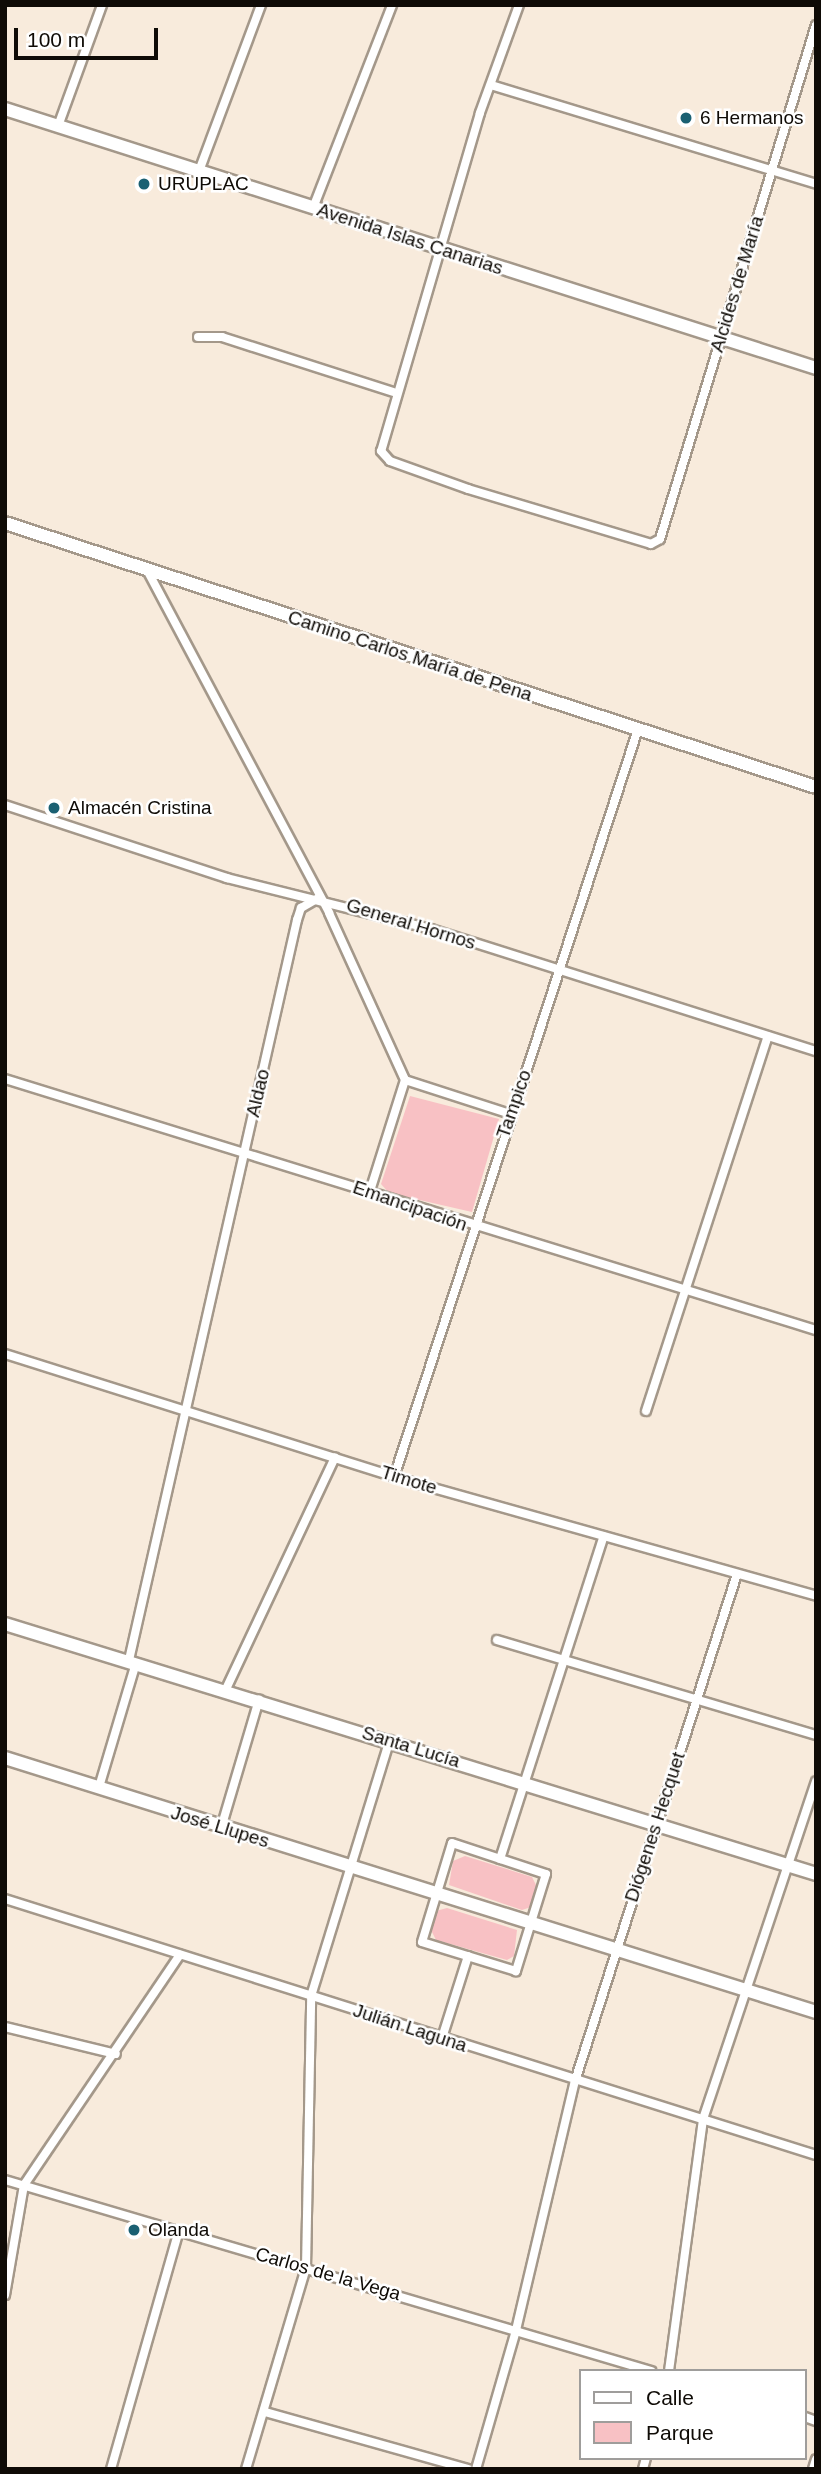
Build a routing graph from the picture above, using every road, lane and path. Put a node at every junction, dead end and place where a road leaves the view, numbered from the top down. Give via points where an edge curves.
1 (102, 5) edge
2 (261, 5) edge
3 (392, 5) edge
4 (519, 5) edge
5 (816, 25) edge
6 (491, 85) junction
7 (5, 108) edge
8 (58, 126) junction
9 (199, 171) junction
10 (771, 171) junction
11 (816, 184) edge
12 (313, 208) junction
13 (443, 249) junction
14 (198, 337) dead end
15 (721, 339) junction
16 (816, 368) edge
17 (393, 392) junction
18 (5, 523) edge
19 (148, 570) junction
20 (637, 732) junction
21 (816, 787) edge
22 (5, 805) edge
23 (320, 897) junction
24 (560, 970) junction
25 (768, 1036) junction
26 (816, 1051) edge
27 (5, 1079) edge
28 (405, 1080) junction
29 (510, 1114) junction
30 (245, 1153) junction
31 (370, 1191) junction
32 (474, 1228) junction
33 (685, 1290) junction
34 (816, 1330) edge
35 (5, 1354) edge
36 (186, 1407) junction
37 (646, 1411) dead end
38 (335, 1457) junction
39 (394, 1476) junction
40 (604, 1536) junction
41 (737, 1574) junction
42 (816, 1596) edge
43 (5, 1623) edge
44 (497, 1640) dead end
45 (567, 1659) junction
46 (132, 1661) junction
47 (226, 1689) junction
48 (696, 1699) junction
49 (260, 1700) junction
50 (816, 1735) edge
51 (390, 1740) junction
52 (5, 1758) edge
53 (816, 1781) edge
54 (525, 1782) junction
55 (99, 1787) junction
56 (657, 1824) junction
57 (221, 1828) junction
58 (500, 1859) junction
59 (351, 1866) junction
60 (789, 1866) junction
61 (816, 1874) edge
62 (436, 1893) junction
63 (5, 1899) edge
64 (530, 1924) junction
65 (616, 1951) junction
66 (180, 1955) junction
67 (468, 1956) junction
68 (743, 1990) junction
69 (311, 1996) junction
70 (816, 2012) edge
71 (5, 2027) edge
72 (442, 2038) junction
73 (116, 2054) junction
74 (575, 2081) junction
75 (703, 2119) junction
76 (816, 2155) edge
77 (5, 2179) edge
78 (24, 2185) junction
79 (179, 2231) junction
80 (306, 2268) junction
81 (5, 2295) edge
82 (516, 2330) junction
83 (643, 2369) edge
84 (670, 2369) edge
85 (265, 2412) junction
86 (816, 2459) edge
87 (111, 2469) edge
88 (246, 2469) edge
89 (468, 2469) edge
90 (475, 2469) edge
91 (813, 2469) edge

1 - 8 street
2 - 9 street
3 - 12 street
4 - 6 street
5 - 10 street, Alcides de María
6 - 10 street
6 - 13 street
7 - 8 street, Avenida Islas Canarias
8 - 9 street, Avenida Islas Canarias
9 - 12 street, Avenida Islas Canarias
10 - 11 street
10 - 15 street, Alcides de María
12 - 13 street, Avenida Islas Canarias
13 - 15 street, Avenida Islas Canarias
13 - 17 street
14 - 17 street via 222,337
15 - 16 street, Avenida Islas Canarias
15 - 17 street, Alcides de María via 657,542 548,514 390,461 380,444
18 - 19 street, Camino Carlos María de Pena
19 - 20 street, Camino Carlos María de Pena
19 - 23 street
20 - 21 street, Camino Carlos María de Pena
20 - 24 street, Tampico
22 - 23 street, General Hornos via 227,878
23 - 24 street, General Hornos
23 - 28 street
23 - 30 street, Aldao via 301,908 297,920
24 - 25 street, General Hornos
24 - 29 street, Tampico
25 - 26 street, General Hornos
25 - 33 street
27 - 30 street, Emancipación
28 - 29 street
28 - 31 street
29 - 32 street, Tampico
30 - 31 street, Emancipación
30 - 36 street, Aldao
31 - 32 street, Emancipación
32 - 33 street, Emancipación
32 - 39 street, Tampico
33 - 34 street, Emancipación
33 - 37 street
35 - 36 street, Timote
36 - 38 street, Timote
36 - 46 street, Aldao
38 - 39 street, Timote
38 - 47 street
39 - 40 street, Timote
40 - 41 street, Timote
40 - 45 street
41 - 42 street, Timote
41 - 48 street, Diógenes Hecquet
43 - 46 street, Santa Lucía
44 - 45 street
45 - 48 street
45 - 54 street
46 - 47 street, Santa Lucía
46 - 55 street, Aldao
47 - 49 street, Santa Lucía
48 - 50 street
48 - 56 street, Diógenes Hecquet
49 - 51 street, Santa Lucía
49 - 57 street
51 - 54 street, Santa Lucía
51 - 59 street
52 - 55 street, José Llupes
53 - 60 street
54 - 56 street, Santa Lucía
54 - 58 street
55 - 57 street, José Llupes
56 - 60 street, Santa Lucía
56 - 65 street, Diógenes Hecquet
57 - 59 street, José Llupes
58 - 62 street via 452,1843
58 - 64 street via 546,1874
59 - 62 street, José Llupes
59 - 69 street
60 - 61 street, Santa Lucía
60 - 68 street
62 - 64 street, José Llupes
62 - 67 street via 422,1942
63 - 66 street, Julián Laguna
64 - 65 street, José Llupes
64 - 67 street via 516,1971
65 - 68 street, José Llupes
65 - 74 street, Diógenes Hecquet
66 - 69 street, Julián Laguna
66 - 73 street
67 - 72 street
68 - 70 street, José Llupes
68 - 75 street
69 - 72 street, Julián Laguna
69 - 80 street
71 - 73 street
72 - 74 street, Julián Laguna
73 - 78 street
74 - 75 street, Julián Laguna
74 - 82 street, Diógenes Hecquet
75 - 76 street, Julián Laguna
75 - 84 street
77 - 78 street, Carlos de la Vega
78 - 79 street, Carlos de la Vega
78 - 81 street
79 - 80 street, Carlos de la Vega
79 - 87 street
80 - 82 street, Carlos de la Vega
80 - 85 street
82 - 83 street, Carlos de la Vega
82 - 90 street, Diógenes Hecquet
85 - 88 street
85 - 89 street
86 - 91 street

